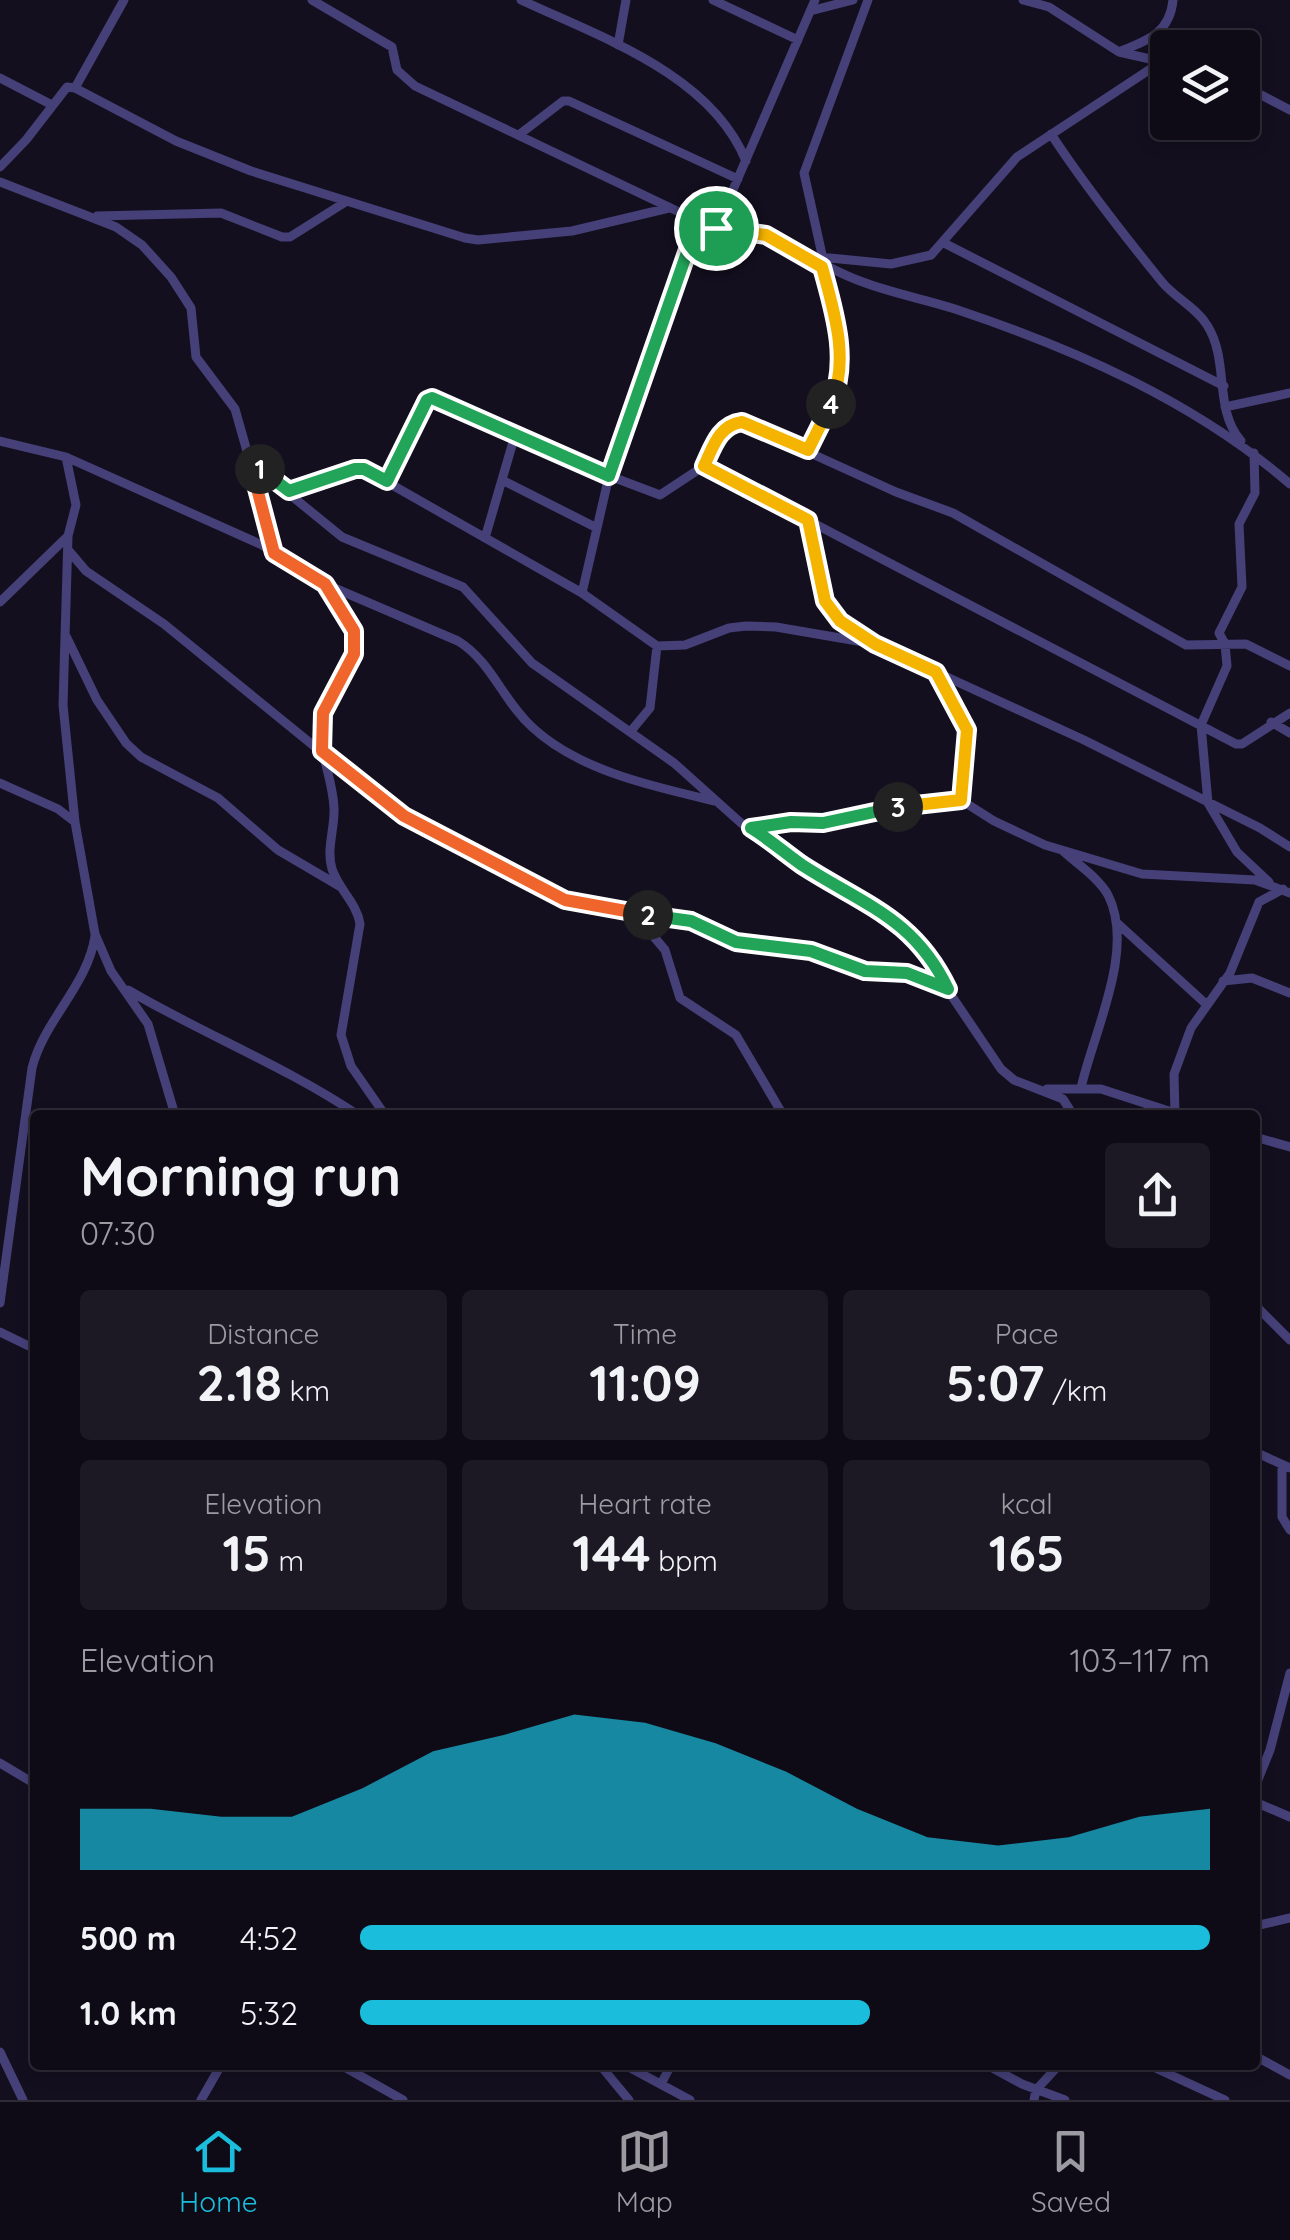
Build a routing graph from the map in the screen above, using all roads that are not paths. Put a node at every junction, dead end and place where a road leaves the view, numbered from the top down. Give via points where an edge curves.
1 (312, 0) edge
2 (521, 0) edge
3 (626, 0) edge
4 (713, 0) edge
5 (815, 0) edge
6 (853, 0) edge
7 (868, 0) edge
8 (1023, 0) edge
9 (1173, 0) edge
10 (118, 2) edge
11 (810, 11) junction
12 (798, 40) junction
13 (618, 46) junction
14 (1119, 52) junction
15 (1150, 59) edge
16 (1150, 71) edge
17 (0, 78) edge
18 (75, 88) junction
19 (1260, 94) edge
20 (52, 106) junction
21 (1290, 110) edge
22 (520, 134) junction
23 (1051, 134) junction
24 (746, 162) junction
25 (0, 166) edge
26 (738, 179) junction
27 (0, 182) edge
28 (347, 201) junction
29 (669, 208) junction
30 (90, 216) junction
31 (698, 221) junction
32 (716, 228) junction
33 (944, 243) junction
34 (821, 262) junction
35 (1224, 386) junction
36 (1290, 393) edge
37 (1225, 407) junction
38 (516, 434) junction
39 (0, 440) edge
40 (808, 450) junction
41 (1253, 454) junction
42 (66, 457) junction
43 (250, 462) junction
44 (704, 466) junction
45 (609, 476) junction
46 (502, 480) junction
47 (387, 481) junction
48 (1290, 484) edge
49 (289, 491) junction
50 (808, 520) junction
51 (598, 528) junction
52 (68, 536) junction
53 (485, 538) junction
54 (69, 551) junction
55 (274, 553) junction
56 (325, 584) junction
57 (582, 593) junction
58 (0, 602) edge
59 (65, 633) junction
60 (875, 644) junction
61 (1225, 644) junction
62 (657, 646) junction
63 (1290, 666) edge
64 (936, 672) junction
65 (1290, 713) edge
66 (1271, 722) junction
67 (1201, 725) junction
68 (631, 731) junction
69 (1290, 734) edge
70 (322, 751) junction
71 (0, 783) edge
72 (961, 800) junction
73 (718, 802) junction
74 (1208, 803) junction
75 (75, 822) junction
76 (751, 828) junction
77 (1290, 846) edge
78 (1062, 850) junction
79 (1271, 883) junction
80 (341, 888) junction
81 (1287, 891) edge
82 (634, 913) junction
83 (1116, 922) junction
84 (95, 934) junction
85 (1223, 981) junction
86 (121, 986) junction
87 (948, 989) junction
88 (1290, 992) edge
89 (1206, 1004) junction
90 (1080, 1088) junction
91 (1039, 1090) junction
92 (174, 1110) edge
93 (350, 1110) edge
94 (382, 1110) edge
95 (780, 1110) edge
96 (1070, 1110) edge
97 (1165, 1110) edge
98 (1176, 1110) edge
99 (1260, 1138) edge
100 (1290, 1147) edge
101 (0, 1303) edge
102 (1260, 1311) edge
103 (0, 1332) edge
104 (1290, 1340) edge
105 (30, 1347) edge
106 (1260, 1454) edge
107 (1286, 1466) edge
108 (1290, 1530) edge
109 (1290, 1673) edge
110 (0, 1763) edge
111 (1260, 1775) edge
112 (30, 1781) edge
113 (1260, 1804) edge
114 (1290, 1817) edge
115 (1290, 1918) edge
116 (1260, 1925) edge
117 (0, 2052) edge
118 (1260, 2059) edge
119 (218, 2070) edge
120 (351, 2070) edge
121 (604, 2070) edge
122 (634, 2070) edge
123 (668, 2070) edge
124 (995, 2070) edge
125 (1055, 2070) edge
126 (1160, 2070) edge
127 (1290, 2074) edge
128 (661, 2084) junction
129 (1035, 2095) edge
130 (203, 2096) edge
131 (23, 2100) edge
132 (216, 2100) edge
133 (403, 2100) edge
134 (629, 2100) edge
135 (690, 2100) edge
136 (1065, 2100) edge
137 (1225, 2100) edge

1 - 22 street via 392,47 396,70 415,86
2 - 13 street
3 - 13 street
4 - 12 street
5 - 11 street
6 - 11 street
7 - 34 street via 804,174
8 - 14 street via 1049,6
9 - 14 street via 1166,28
10 - 18 street
11 - 12 street
12 - 24 street
13 - 24 street via 716,112
14 - 15 street
16 - 23 street
17 - 20 street
18 - 20 street via 67,87
18 - 28 street via 176,141
19 - 21 street
20 - 25 street
22 - 26 street via 569,101
22 - 29 street
23 - 33 street via 1007,166
23 - 35 street via 1100,208 1210,329
24 - 26 street
26 - 32 street
27 - 30 street
28 - 29 street via 478,240 572,230
28 - 30 street via 290,237 220,213
29 - 31 street
30 - 43 street via 142,245 184,296 194,317 196,357 235,408
31 - 32 street
31 - 45 street
32 - 34 street via 766,235
33 - 34 street via 931,255 891,264
33 - 35 street
34 - 40 street via 840,358 836,394
34 - 41 street via 877,288 956,309 1084,358 1207,421
35 - 37 street
36 - 37 street
37 - 41 street via 1229,426
38 - 45 street
38 - 46 street
38 - 47 street via 432,398
39 - 42 street
40 - 44 street via 735,422 719,436
40 - 61 street via 952,514 1186,645
41 - 48 street
41 - 61 street via 1255,493 1239,524 1242,587 1221,626
42 - 52 street via 76,505
42 - 55 street
43 - 49 street
43 - 55 street
44 - 45 street via 660,495
44 - 50 street
45 - 51 street
46 - 51 street
46 - 53 street
47 - 49 street via 355,469
47 - 53 street
49 - 68 street via 342,537 463,587 532,663
50 - 60 street via 825,601
50 - 67 street
51 - 57 street
52 - 54 street
52 - 58 street
53 - 57 street
54 - 59 street
54 - 70 street via 86,571 155,616
55 - 56 street
56 - 70 street via 356,640 323,713
56 - 73 street via 473,650 533,729 594,766
57 - 62 street
59 - 75 street via 63,704
59 - 80 street via 96,700 141,757 218,798 278,850
60 - 62 street via 746,626 685,645
60 - 64 street
61 - 63 street via 1246,644
61 - 67 street via 1227,666
62 - 68 street via 650,708
64 - 72 street via 967,730
64 - 74 street
65 - 66 street
66 - 67 street via 1242,744
66 - 69 street
67 - 74 street
68 - 73 street
70 - 80 street via 334,806 330,864
70 - 82 street via 394,809 565,900
71 - 75 street
72 - 76 street
72 - 78 street
73 - 76 street
74 - 77 street
74 - 79 street via 1237,852
75 - 84 street
76 - 87 street via 894,919 926,950
78 - 79 street via 1142,874
78 - 83 street via 1102,886
79 - 81 street
80 - 94 street via 360,924 341,1035 352,1066
81 - 85 street via 1259,902
82 - 87 street via 691,921 736,942 811,951 865,971 907,973
82 - 95 street via 664,950 680,998 736,1035
83 - 89 street
83 - 90 street via 1111,989
84 - 86 street
84 - 101 street via 88,964 43,1036 32,1068
85 - 88 street via 1252,978
85 - 89 street
86 - 92 street via 148,1024
86 - 93 street via 302,1078
87 - 91 street via 1001,1070
89 - 98 street via 1178,1058
90 - 91 street
90 - 97 street
91 - 96 street
99 - 100 street
102 - 104 street
103 - 105 street
106 - 107 street
107 - 108 street via 1280,1505
109 - 111 street
110 - 112 street
113 - 114 street
115 - 116 street
117 - 131 street
118 - 127 street
119 - 130 street
120 - 133 street
121 - 134 street
122 - 128 street
123 - 128 street
124 - 129 street
125 - 129 street
126 - 137 street
128 - 135 street
129 - 136 street
130 - 132 street

